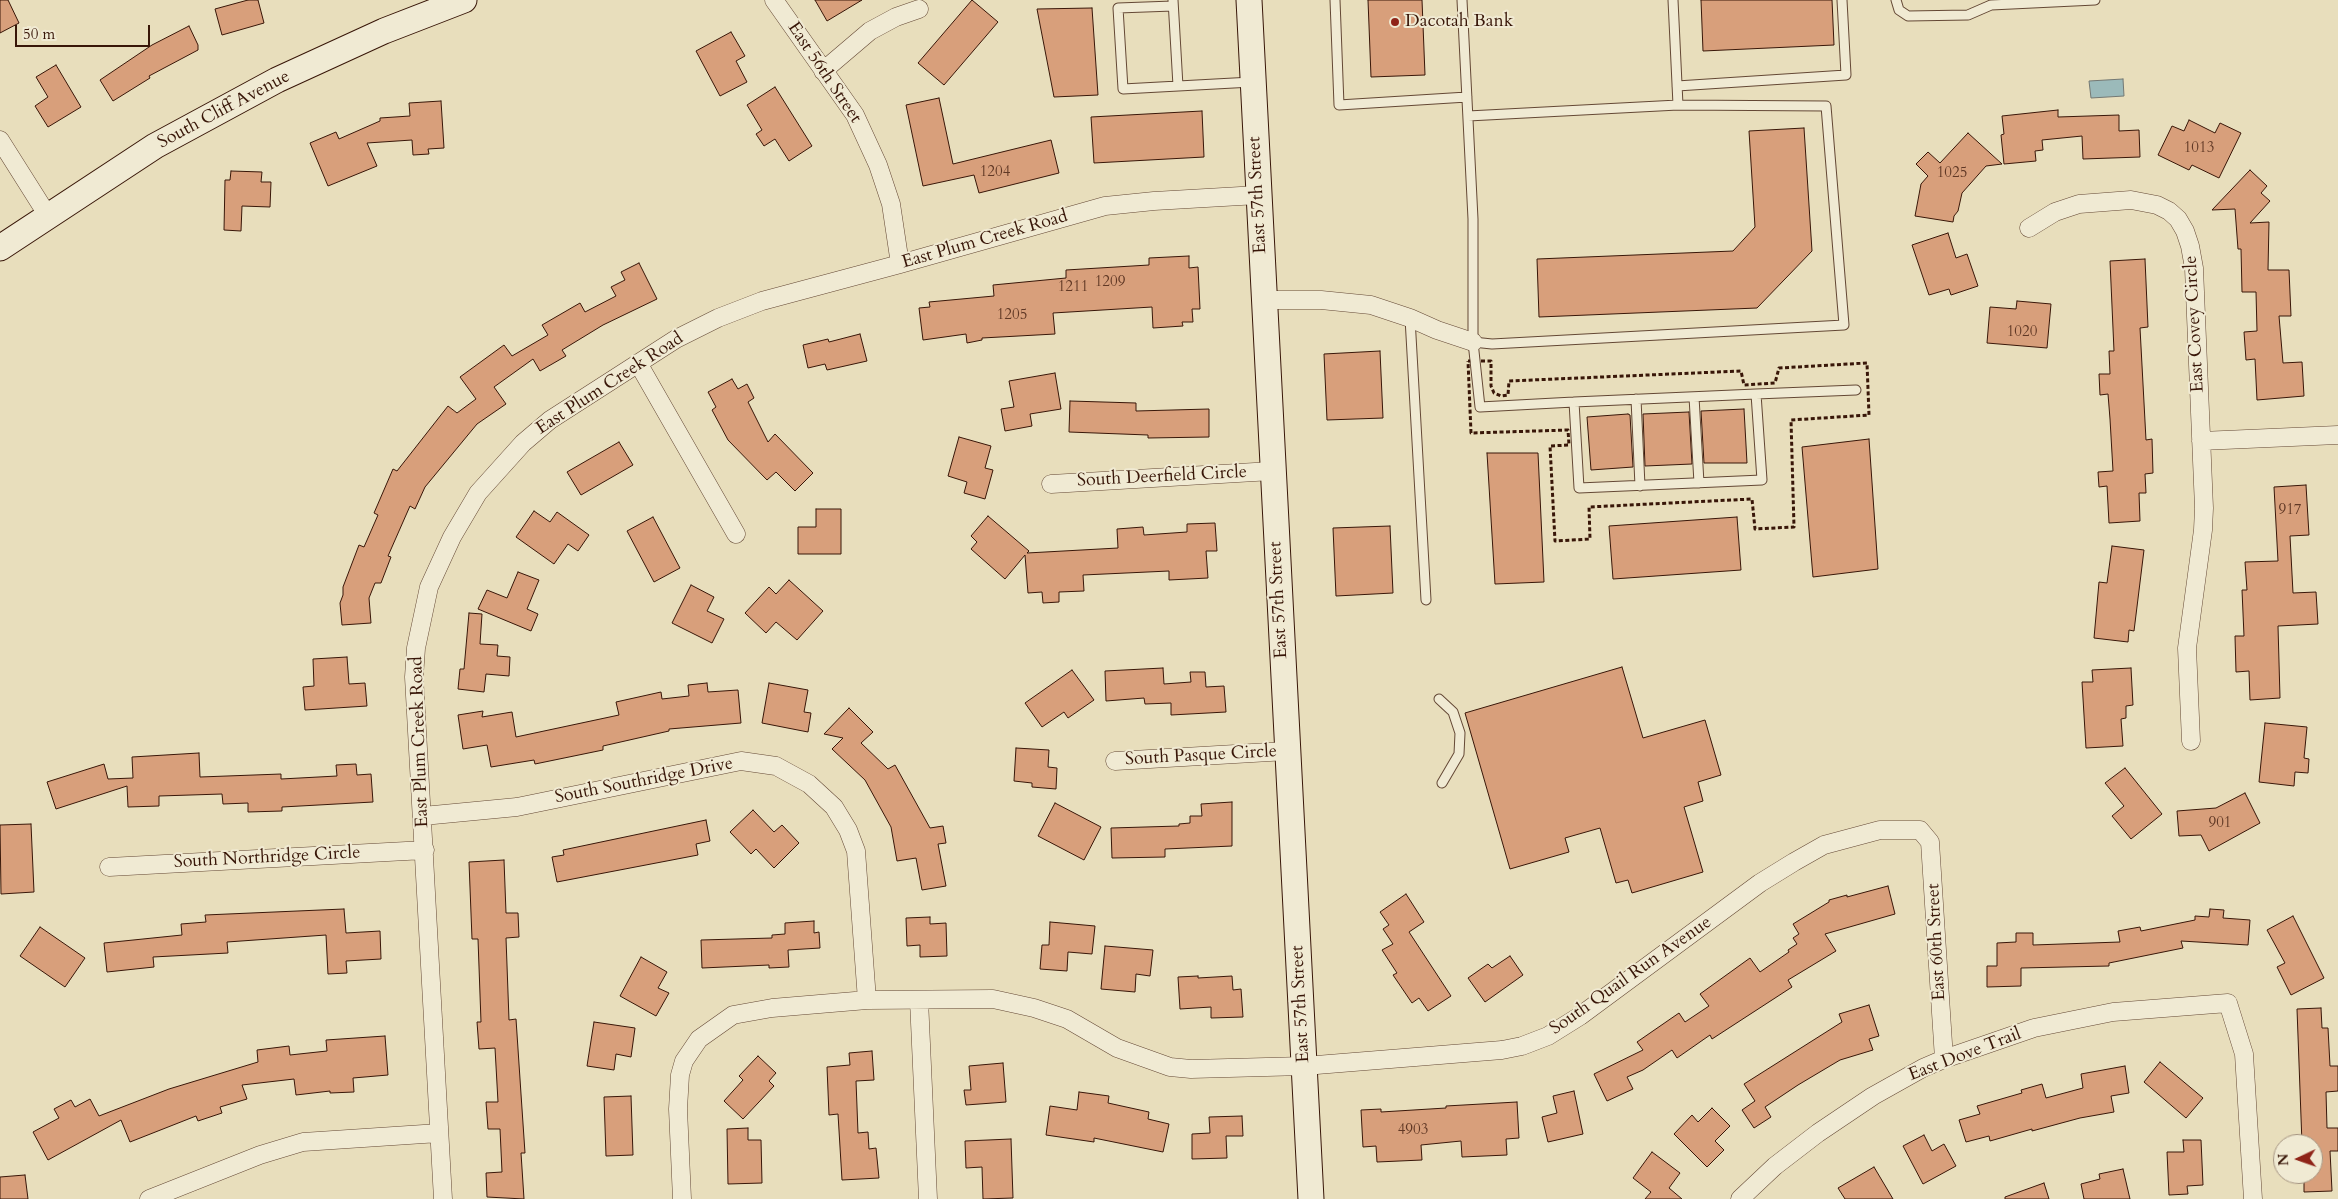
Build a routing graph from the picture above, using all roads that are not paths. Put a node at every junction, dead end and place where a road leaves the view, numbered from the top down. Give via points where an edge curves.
1 (774, 0) edge
2 (1249, 0) edge
3 (1335, 0) edge
4 (1462, 0) edge
5 (1673, 0) edge
6 (1842, 0) edge
7 (1896, 0) edge
8 (2095, 0) edge
9 (457, 1) edge
10 (1173, 3) edge
11 (1986, 4) edge
12 (919, 9) dead end
13 (823, 71) junction
14 (1252, 82) junction
15 (1178, 86) junction
16 (1677, 86) junction
17 (1467, 97) junction
18 (1678, 105) junction
19 (1468, 116) junction
20 (0, 140) edge
21 (1258, 196) junction
22 (48, 216) junction
23 (2029, 228) dead end
24 (0, 248) edge
25 (900, 264) junction
26 (1263, 300) junction
27 (1410, 318) junction
28 (1473, 342) junction
29 (638, 363) junction
30 (1856, 390) dead end
31 (1756, 394) junction
32 (1694, 397) junction
33 (1636, 399) junction
34 (1574, 402) junction
35 (2338, 435) edge
36 (2201, 441) junction
37 (1272, 471) junction
38 (1699, 483) junction
39 (1051, 484) dead end
40 (1640, 486) junction
41 (736, 534) dead end
42 (1426, 600) dead end
43 (1439, 699) dead end
44 (2192, 740) dead end
45 (1287, 751) junction
46 (1115, 761) dead end
47 (1442, 783) dead end
48 (423, 816) junction
49 (1920, 830) joint
50 (425, 850) junction
51 (109, 867) dead end
52 (868, 1000) junction
53 (919, 1000) junction
54 (1944, 1059) junction
55 (1304, 1066) junction
56 (439, 1133) junction
57 (149, 1199) edge
58 (442, 1199) edge
59 (682, 1199) edge
60 (928, 1199) edge
61 (1311, 1199) edge
62 (1740, 1199) edge
63 (2253, 1199) edge

1 - 13 street, East 56th Street
2 - 14 main road, East 57th Street
3 - 17 lane via 1340,105
4 - 17 lane
5 - 16 lane
6 - 16 lane via 1846,75
7 - 11 lane via 1898,10 1908,16 1968,15
8 - 11 lane
9 - 22 main road, South Cliff Avenue via 277,80 155,146
10 - 15 lane
10 - 15 lane via 1118,8 1123,89
12 - 13 street via 870,31
13 - 25 street, East 56th Street via 855,115 878,165 891,204
14 - 15 lane
14 - 21 main road, East 57th Street
16 - 18 lane
17 - 19 lane
18 - 19 lane
18 - 28 lane via 1826,106 1844,325 1492,344
19 - 28 lane via 1473,219
20 - 22 street
21 - 25 street, East Plum Creek Road via 1105,206
21 - 26 main road, East 57th Street
22 - 24 main road, South Cliff Avenue
23 - 36 street, East Covey Circle via 2055,212 2104,200 2157,205 2178,219 2190,246 2194,268
25 - 29 street, East Plum Creek Road via 762,301 684,334
26 - 27 street via 1339,301 1371,305
26 - 37 main road, East 57th Street
27 - 28 street
27 - 42 lane
28 - 34 lane via 1480,407
29 - 41 street
29 - 48 street, East Plum Creek Road via 550,420 524,443 478,493 440,561 429,587 416,648 414,700
30 - 31 lane
31 - 32 lane
31 - 38 lane via 1762,480
32 - 33 lane
32 - 38 lane
33 - 34 lane
33 - 40 lane
34 - 40 lane via 1579,488
35 - 36 street
36 - 44 street, East Covey Circle via 2203,530 2187,648
37 - 39 street, South Deerfield Circle
37 - 45 main road, East 57th Street
38 - 40 lane
43 - 47 lane via 1453,712 1460,733 1459,754
45 - 46 street, South Pasque Circle
45 - 55 main road, East 57th Street
48 - 50 street, East Plum Creek Road
48 - 52 street, South Southridge Drive via 517,807 740,761 776,766 810,784 834,807 848,830 856,851
49 - 54 street, East 60th Street via 1930,842
49 - 55 street, South Quail Run Avenue via 1880,830 1824,845 1760,883 1580,1016 1548,1036 1522,1046
50 - 51 street, South Northridge Circle
50 - 56 street, East Plum Creek Road
52 - 53 street, South Quail Run Avenue
52 - 59 street, South Quail Run Avenue via 772,1008 733,1015 699,1038 684,1061 680,1075 678,1109
53 - 55 street, South Quail Run Avenue via 993,999 1034,1008 1066,1019 1118,1048 1170,1067 1191,1070
53 - 60 street
54 - 62 street, East Dove Trail via 1873,1096 1818,1133 1775,1166
54 - 63 street, East Dove Trail via 2034,1028 2113,1012 2228,1003 2244,1054
55 - 61 main road, East 57th Street
56 - 57 street via 303,1142 260,1155
56 - 58 street, East Plum Creek Road

